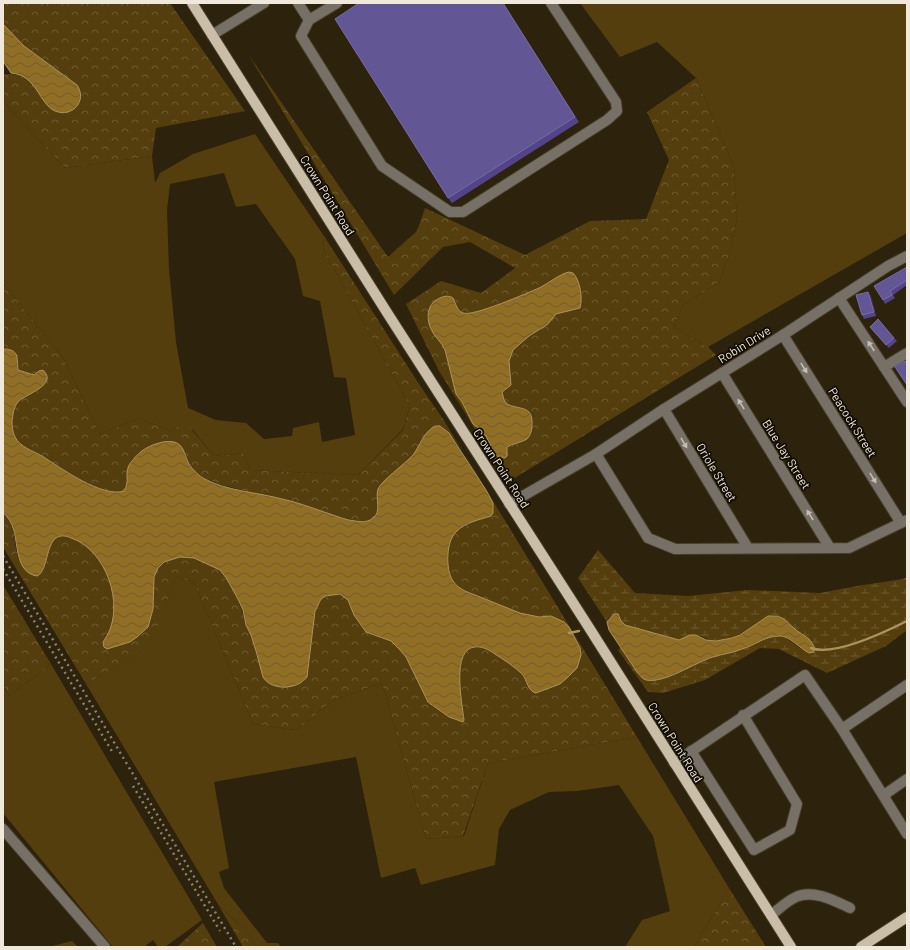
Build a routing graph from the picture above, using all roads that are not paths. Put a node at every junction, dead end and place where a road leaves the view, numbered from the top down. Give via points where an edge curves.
1 (192, 3) edge
2 (264, 3) edge
3 (298, 3) edge
4 (337, 3) edge
5 (551, 3) edge
6 (309, 20) junction
7 (212, 35) junction
8 (907, 256) edge
9 (839, 298) junction
10 (783, 335) junction
11 (907, 353) edge
12 (884, 367) junction
13 (722, 373) junction
14 (907, 402) edge
15 (664, 409) junction
16 (596, 454) junction
17 (510, 504) junction
18 (904, 521) edge
19 (748, 548) junction
20 (830, 548) junction
21 (907, 685) edge
22 (744, 715) junction
23 (842, 729) junction
24 (691, 750) junction
25 (674, 763) junction
26 (907, 779) edge
27 (884, 795) junction
28 (3, 829) edge
29 (907, 834) edge
30 (850, 908) dead end
31 (771, 915) junction
32 (907, 917) edge
33 (105, 947) edge
34 (791, 947) edge
35 (861, 947) edge

1 - 7 main road, Crown Point Road
2 - 7 street
3 - 6 street
4 - 6 street
5 - 6 street via 616,102 617,110 607,120 463,212 450,212 382,166 302,36
7 - 17 main road, Crown Point Road
8 - 9 street, Robin Drive
9 - 10 street, Robin Drive
12 -> 9 street
10 - 13 street, Robin Drive
10 -> 18 street, Peacock Street
11 - 12 street
12 - 14 street
13 - 15 street, Robin Drive
20 -> 13 street, Blue Jay Street
15 - 16 street, Robin Drive
15 -> 19 street, Oriole Street
16 - 17 street, Robin Drive
16 - 19 street via 648,538 675,549
17 - 25 main road, Crown Point Road
18 - 20 street via 849,548
19 - 20 street
21 - 23 street
22 - 23 street via 805,675
22 - 24 street
22 - 24 street via 797,804 790,830 754,850
23 - 27 street
24 - 25 street
25 - 31 main road, Crown Point Road
26 - 27 street
27 - 29 street
28 - 33 street
30 - 31 street via 836,901 804,894
31 - 34 main road, Crown Point Road
32 - 35 main road

